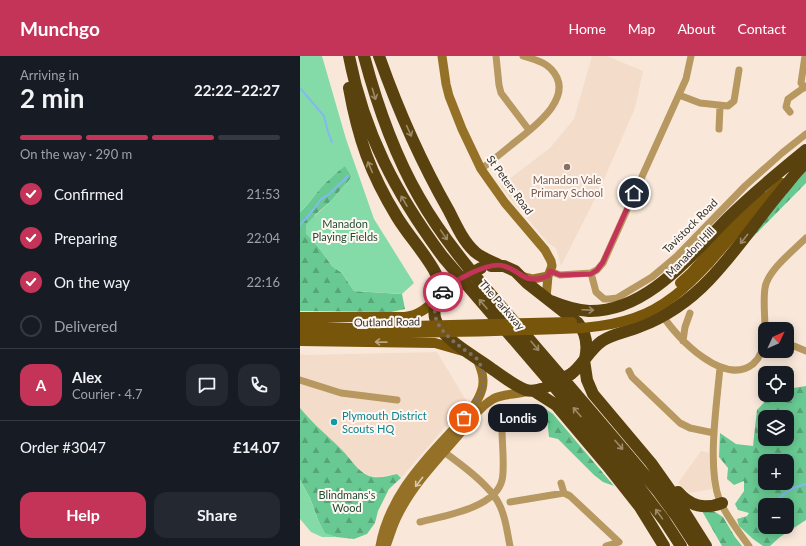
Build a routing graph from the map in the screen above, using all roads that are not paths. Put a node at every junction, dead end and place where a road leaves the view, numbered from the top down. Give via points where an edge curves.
1 (343, 56) edge
2 (349, 56) edge
3 (364, 56) edge
4 (379, 56) edge
5 (442, 56) edge
6 (496, 56) edge
7 (523, 56) edge
8 (691, 56) edge
9 (805, 60) edge
10 (739, 70) dead end
11 (805, 87) edge
12 (679, 95) junction
13 (720, 106) junction
14 (790, 112) dead end
15 (719, 129) dead end
16 (529, 130) junction
17 (806, 134) edge
18 (806, 150) edge
19 (805, 164) edge
20 (785, 167) junction
21 (481, 169) junction
22 (806, 238) edge
23 (499, 265) junction
24 (549, 274) junction
25 (591, 274) junction
26 (521, 276) junction
27 (437, 299) junction
28 (548, 299) junction
29 (690, 313) dead end
30 (300, 316) edge
31 (663, 316) junction
32 (765, 322) edge
33 (300, 326) edge
34 (519, 326) junction
35 (351, 331) junction
36 (300, 334) edge
37 (300, 341) edge
38 (683, 341) junction
39 (794, 348) edge
40 (806, 351) edge
41 (473, 356) junction
42 (758, 358) edge
43 (584, 360) junction
44 (720, 367) junction
45 (629, 370) dead end
46 (300, 380) edge
47 (531, 391) junction
48 (397, 400) dead end
49 (502, 430) dead end
50 (714, 433) junction
51 (441, 449) junction
52 (651, 463) junction
53 (561, 483) dead end
54 (564, 493) junction
55 (493, 494) junction
56 (510, 502) dead end
57 (722, 503) junction
58 (420, 522) dead end
59 (380, 546) edge
60 (386, 546) edge
61 (510, 546) edge
62 (606, 546) edge
63 (664, 546) edge
64 (681, 546) edge
65 (696, 546) edge
66 (706, 546) edge
67 (749, 546) edge

27 -> 1 highway via 438,282 434,270 383,194 366,156 354,117
64 -> 2 highway, The Parkway via 629,474 420,227 393,181 375,143 354,83
3 -> 65 highway, The Parkway via 392,144 433,220 475,276 656,490
4 -> 23 highway via 417,149 461,233 475,252
5 - 21 main road, St Peters Road via 448,90 462,129
6 - 16 street via 501,93
7 - 16 street via 551,68 558,79 559,88 554,105
8 - 12 street
9 - 11 street via 801,83
10 - 13 street via 734,101 728,106
11 - 14 street via 788,99 786,107
12 - 13 street via 700,103
12 - 25 street via 603,262
13 - 15 street
16 - 21 street
17 - 25 street, Tavistock Road via 745,186 652,277 617,298 609,299 596,292
18 - 20 highway, Manadon Hill
19 -> 31 highway via 710,279 692,296
19 - 34 main road, Manadon Hill, bridge via 760,204 691,282 662,305 634,318 588,327
28 -> 20 highway via 574,309 594,311 618,306 647,293 678,269 729,217
20 - 34 main road, Manadon Hill, bridge via 691,273 665,295 643,308 615,316 588,321
21 - 24 main road, St Peters Road via 505,203 545,250 552,266
22 - 32 street via 768,278 765,287
23 - 26 highway
23 - 27 highway, bridge via 481,268 449,286
24 - 25 street
24 - 26 main road via 533,279
24 - 28 main road, St Peters Road
26 - 28 highway
27 - 30 main road via 418,314 405,316
27 - 41 highway via 436,321 445,334
28 - 43 highway via 582,328 587,342
29 - 38 street
31 - 38 street
31 - 43 highway via 607,338
33 - 35 main road, Outland Road
34 - 35 main road, Outland Road, bridge
35 - 36 main road, Outland Road
41 -> 37 main road via 435,342
38 - 44 street
39 - 40 street
41 - 47 highway via 512,382
41 - 51 main road via 483,380 480,394
42 - 44 street via 742,369
43 - 47 highway, bridge via 571,374 546,387
43 - 52 highway via 587,380 593,394
44 - 50 street
45 - 50 street via 632,377 680,423
46 - 48 street via 341,393
47 - 51 main road via 497,397 486,404
47 - 63 highway via 556,405 640,507
49 - 55 street via 503,479
50 - 57 street via 713,460 716,486
51 - 55 street
51 - 59 main road via 409,480 391,508
51 -> 60 main road via 398,515
52 - 57 highway via 688,502 701,507
52 - 66 highway
53 - 54 street
54 - 56 street
54 - 62 street via 619,542
55 - 58 street via 475,507
55 - 61 street via 504,518
57 - 67 street

